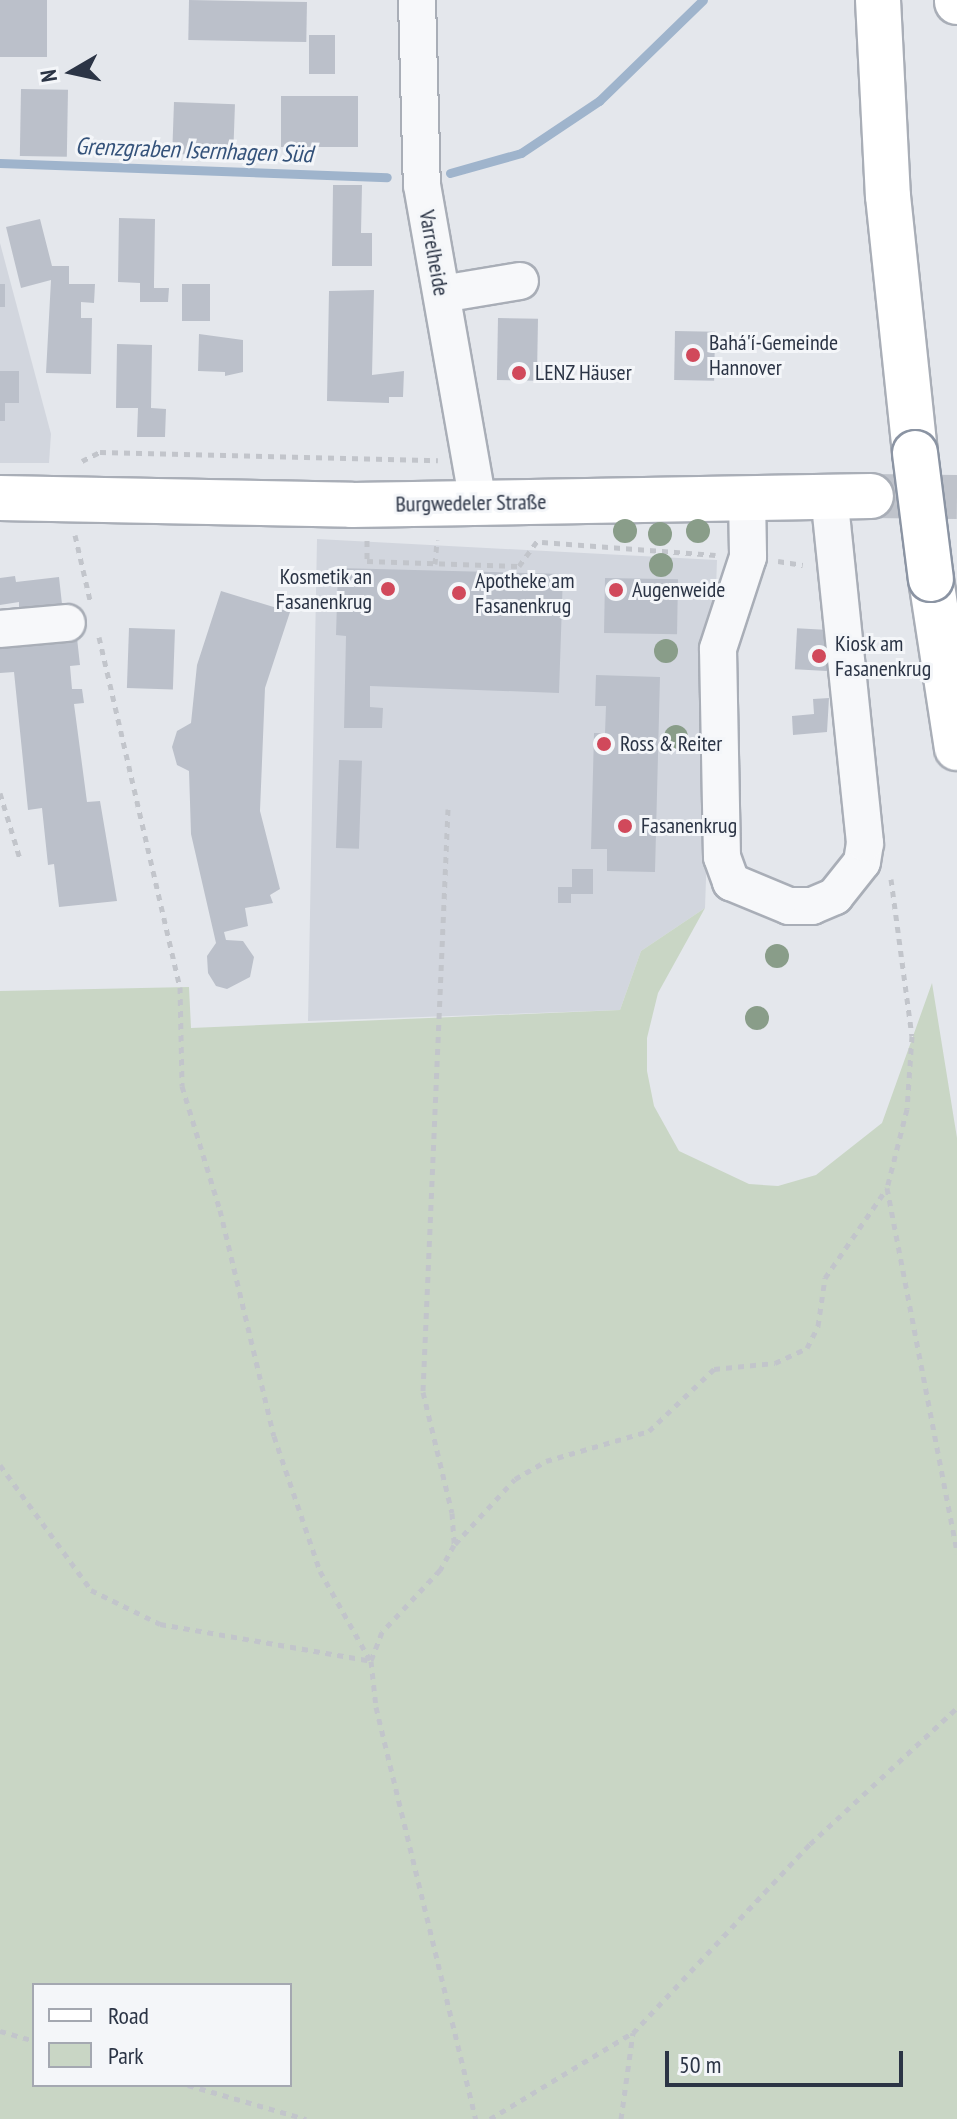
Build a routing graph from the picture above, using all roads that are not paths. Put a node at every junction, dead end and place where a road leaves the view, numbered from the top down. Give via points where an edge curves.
1 (417, 0) edge
2 (878, 0) edge
3 (520, 281) dead end
4 (442, 294) junction
5 (850, 496) joint
6 (747, 497) junction
7 (0, 498) edge
8 (478, 503) junction
9 (85, 618) road end
10 (0, 629) edge
11 (957, 748) edge

1 - 4 street, Varrelheide via 422,185
2 - 11 main road, bridge via 888,196 915,453
3 - 4 street
4 - 8 street, Varrelheide
5 - 6 main road, Burgwedeler Straße
5 - 6 street via 865,843 852,879 835,896 812,906 789,906 750,894 731,882 726,870 718,649 748,557
6 - 8 main road, Burgwedeler Straße
7 - 8 main road, Burgwedeler Straße via 70,484
9 - 10 street

